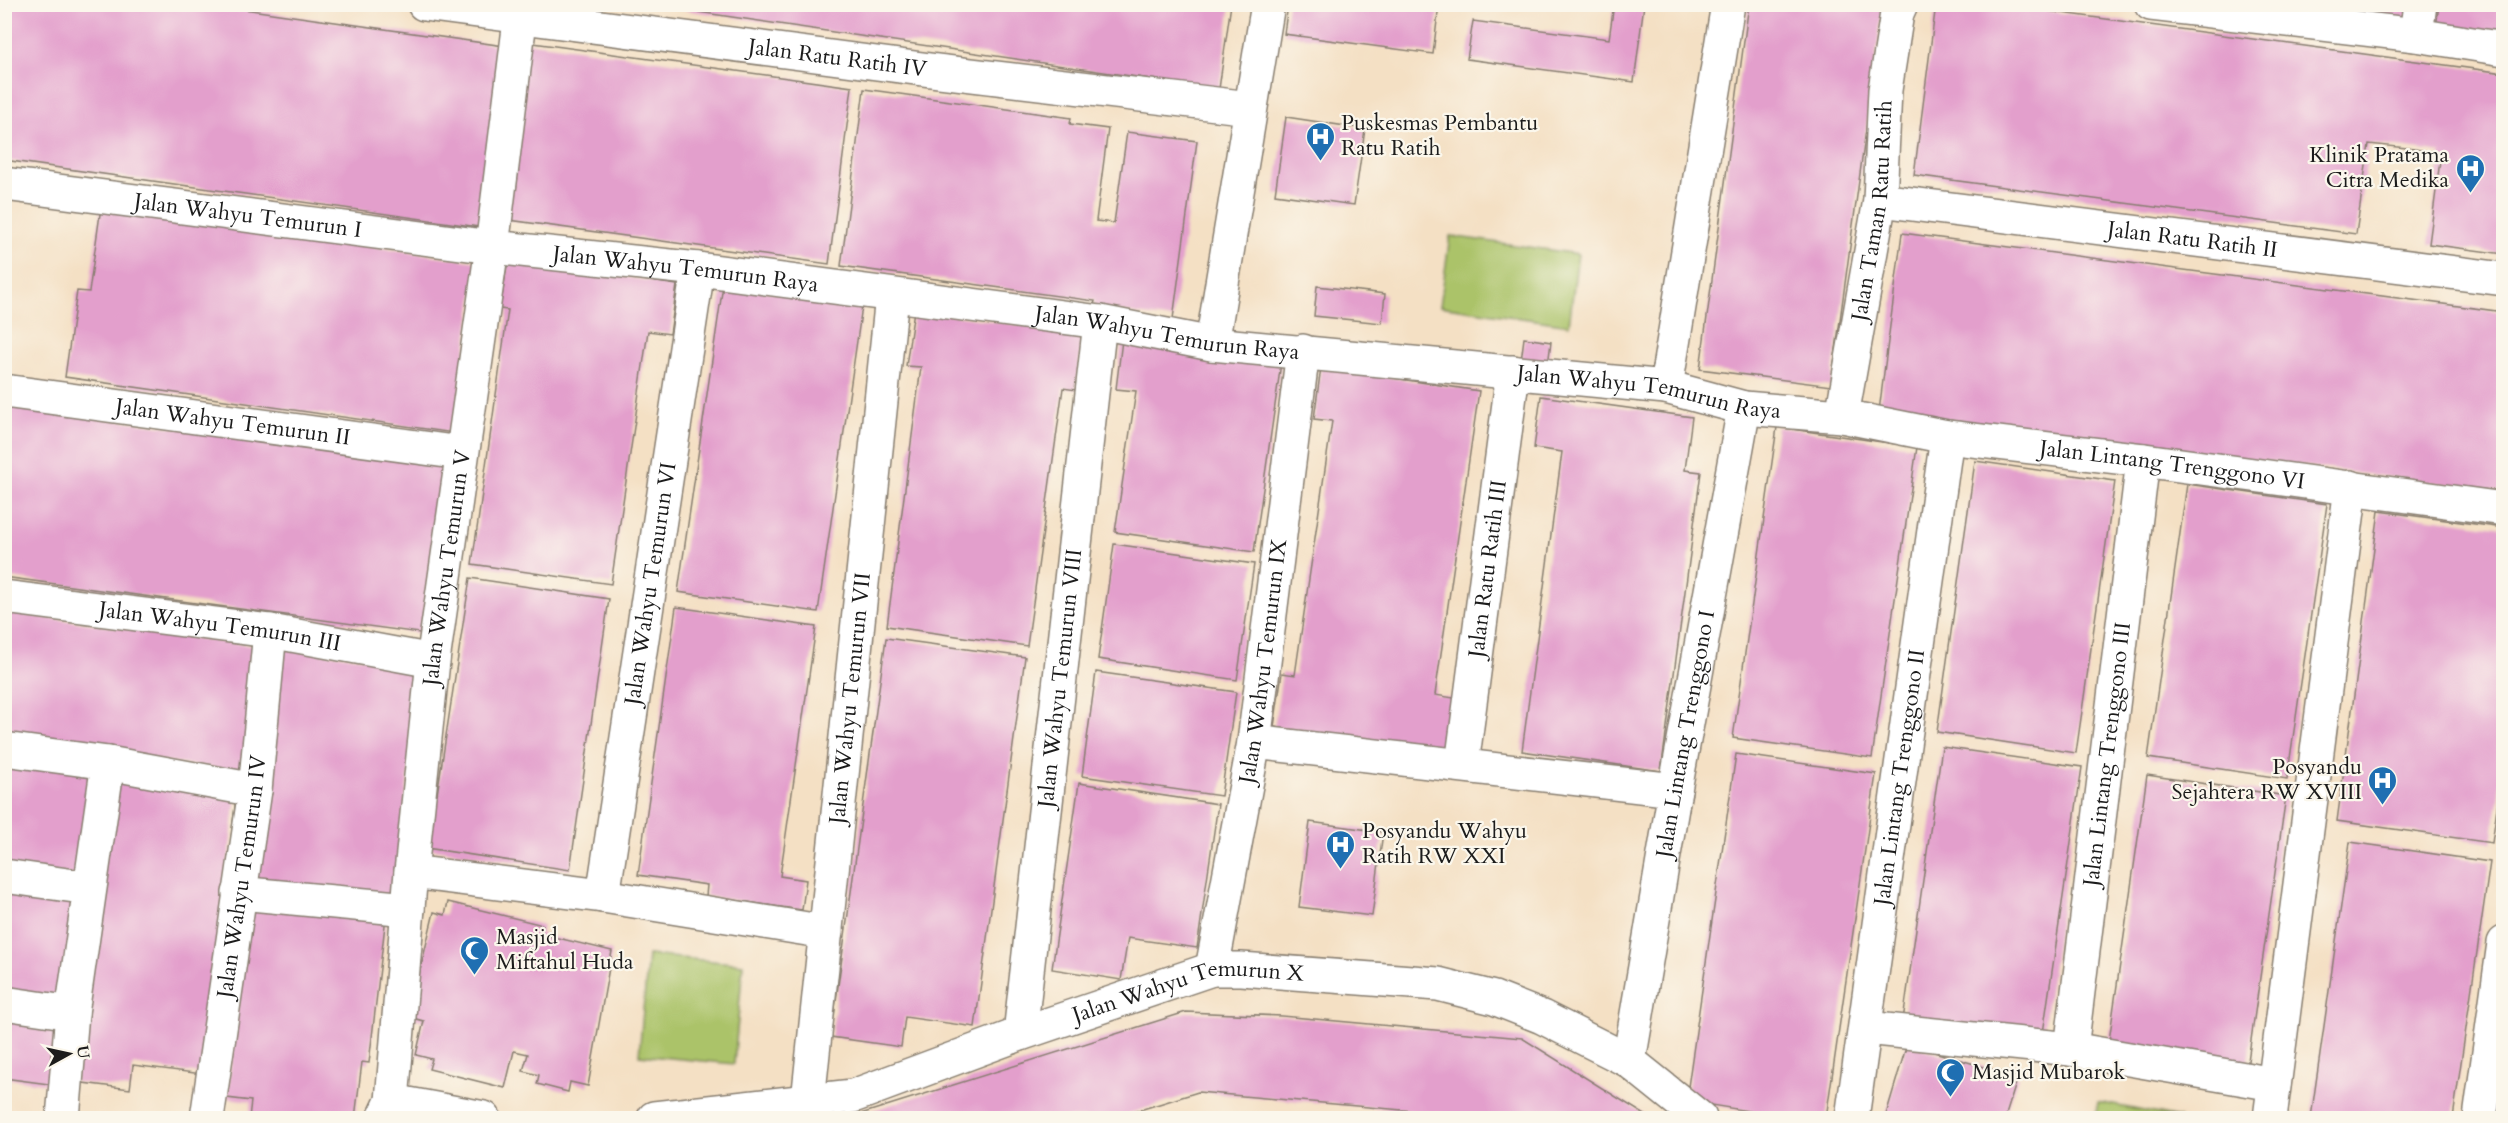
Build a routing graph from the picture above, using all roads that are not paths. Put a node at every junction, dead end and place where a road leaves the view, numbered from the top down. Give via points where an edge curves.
1 (424, 4) edge
2 (1268, 4) edge
3 (1728, 4) edge
4 (1900, 4) edge
5 (2151, 4) edge
6 (2211, 9) edge
7 (521, 10) edge
8 (2418, 20) edge
9 (2504, 49) edge
10 (1250, 108) junction
11 (4, 184) edge
12 (1880, 200) junction
13 (492, 247) junction
14 (698, 269) junction
15 (2504, 279) edge
16 (892, 296) junction
17 (1100, 322) junction
18 (1212, 344) junction
19 (1303, 351) junction
20 (1513, 372) junction
21 (1666, 387) junction
22 (4, 390) edge
23 (1744, 408) junction
24 (1842, 416) junction
25 (1947, 437) junction
26 (461, 453) junction
27 (2143, 460) junction
28 (2351, 487) junction
29 (2504, 509) edge
30 (4, 597) edge
31 (270, 631) junction
32 (433, 661) junction
33 (1254, 742) junction
34 (4, 749) edge
35 (108, 763) junction
36 (1462, 765) junction
37 (255, 790) junction
38 (1675, 790) junction
39 (411, 873) junction
40 (4, 876) edge
41 (89, 888) junction
42 (239, 893) junction
43 (603, 896) junction
44 (408, 909) junction
45 (826, 932) junction
46 (2504, 943) edge
47 (1212, 969) junction
48 (4, 1003) edge
49 (72, 1012) junction
50 (1866, 1028) junction
51 (1020, 1034) junction
52 (2071, 1049) junction
53 (1629, 1061) junction
54 (2274, 1084) junction
55 (808, 1101) junction
56 (388, 1110) edge
57 (63, 1119) edge
58 (207, 1119) edge
59 (484, 1119) edge
60 (654, 1119) edge
61 (1700, 1119) edge
62 (1852, 1119) edge
63 (2270, 1119) edge
64 (2480, 1119) edge

1 - 7 street, Jalan Ratu Ratih IV
2 - 10 street
3 - 21 street
4 - 12 street, Jalan Taman Ratu Ratih via 1885,90
5 - 6 street
6 - 8 street
7 - 10 street, Jalan Ratu Ratih IV via 938,71
7 - 13 street, Jalan Wahyu Temurun V
8 - 9 street
10 - 18 street
11 - 13 street, Jalan Wahyu Temurun I
12 - 15 street, Jalan Ratu Ratih II
12 - 24 street, Jalan Taman Ratu Ratih
13 - 14 street, Jalan Wahyu Temurun Raya
13 - 26 street, Jalan Wahyu Temurun V
14 - 16 street, Jalan Wahyu Temurun Raya
14 - 43 street, Jalan Wahyu Temurun VI
16 - 17 street, Jalan Wahyu Temurun Raya
16 - 45 street, Jalan Wahyu Temurun VII
17 - 18 street, Jalan Wahyu Temurun Raya
17 - 51 street, Jalan Wahyu Temurun VIII
18 - 19 street, Jalan Wahyu Temurun Raya
19 - 20 street, Jalan Wahyu Temurun Raya
19 - 33 street, Jalan Wahyu Temurun IX
20 - 21 street, Jalan Wahyu Temurun Raya
20 - 36 street, Jalan Ratu Ratih III
21 - 23 street, Jalan Wahyu Temurun Raya
22 - 26 street, Jalan Wahyu Temurun II
23 - 24 street, Jalan Wahyu Temurun Raya
23 - 38 street, Jalan Lintang Trenggono I
24 - 25 street, Jalan Lintang Trenggono VI
25 - 27 street, Jalan Lintang Trenggono VI
25 - 50 street, Jalan Lintang Trenggono II
26 - 32 street, Jalan Wahyu Temurun V
27 - 28 street, Jalan Lintang Trenggono VI
27 - 52 street, Jalan Lintang Trenggono III
28 - 29 street, Jalan Lintang Trenggono VI
28 - 54 street
30 - 31 street, Jalan Wahyu Temurun III
31 - 32 street, Jalan Wahyu Temurun III
31 - 37 street, Jalan Wahyu Temurun IV
32 - 39 street, Jalan Wahyu Temurun V
33 - 36 street
33 - 47 street, Jalan Wahyu Temurun IX
34 - 35 street
35 - 37 street
35 - 41 street
36 - 38 street
37 - 42 street, Jalan Wahyu Temurun IV
38 - 53 street, Jalan Lintang Trenggono I
39 - 43 street
39 - 44 street, Jalan Wahyu Temurun V
40 - 41 street
41 - 49 street
42 - 44 street
42 - 58 street, Jalan Wahyu Temurun IV
43 - 45 street
44 - 56 street, Jalan Wahyu Temurun V
45 - 55 street, Jalan Wahyu Temurun VII
46 - 64 street
47 - 51 street, Jalan Wahyu Temurun X
47 - 53 street, Jalan Wahyu Temurun X via 1438,984 1523,1009
48 - 49 street
49 - 57 street
50 - 52 street
50 - 62 street, Jalan Lintang Trenggono II
51 - 55 street, Jalan Wahyu Temurun X via 853,1096
52 - 54 street
53 - 61 street, Jalan Wahyu Temurun X
54 - 63 street
55 - 60 street, Jalan Wahyu Temurun X
56 - 59 street

